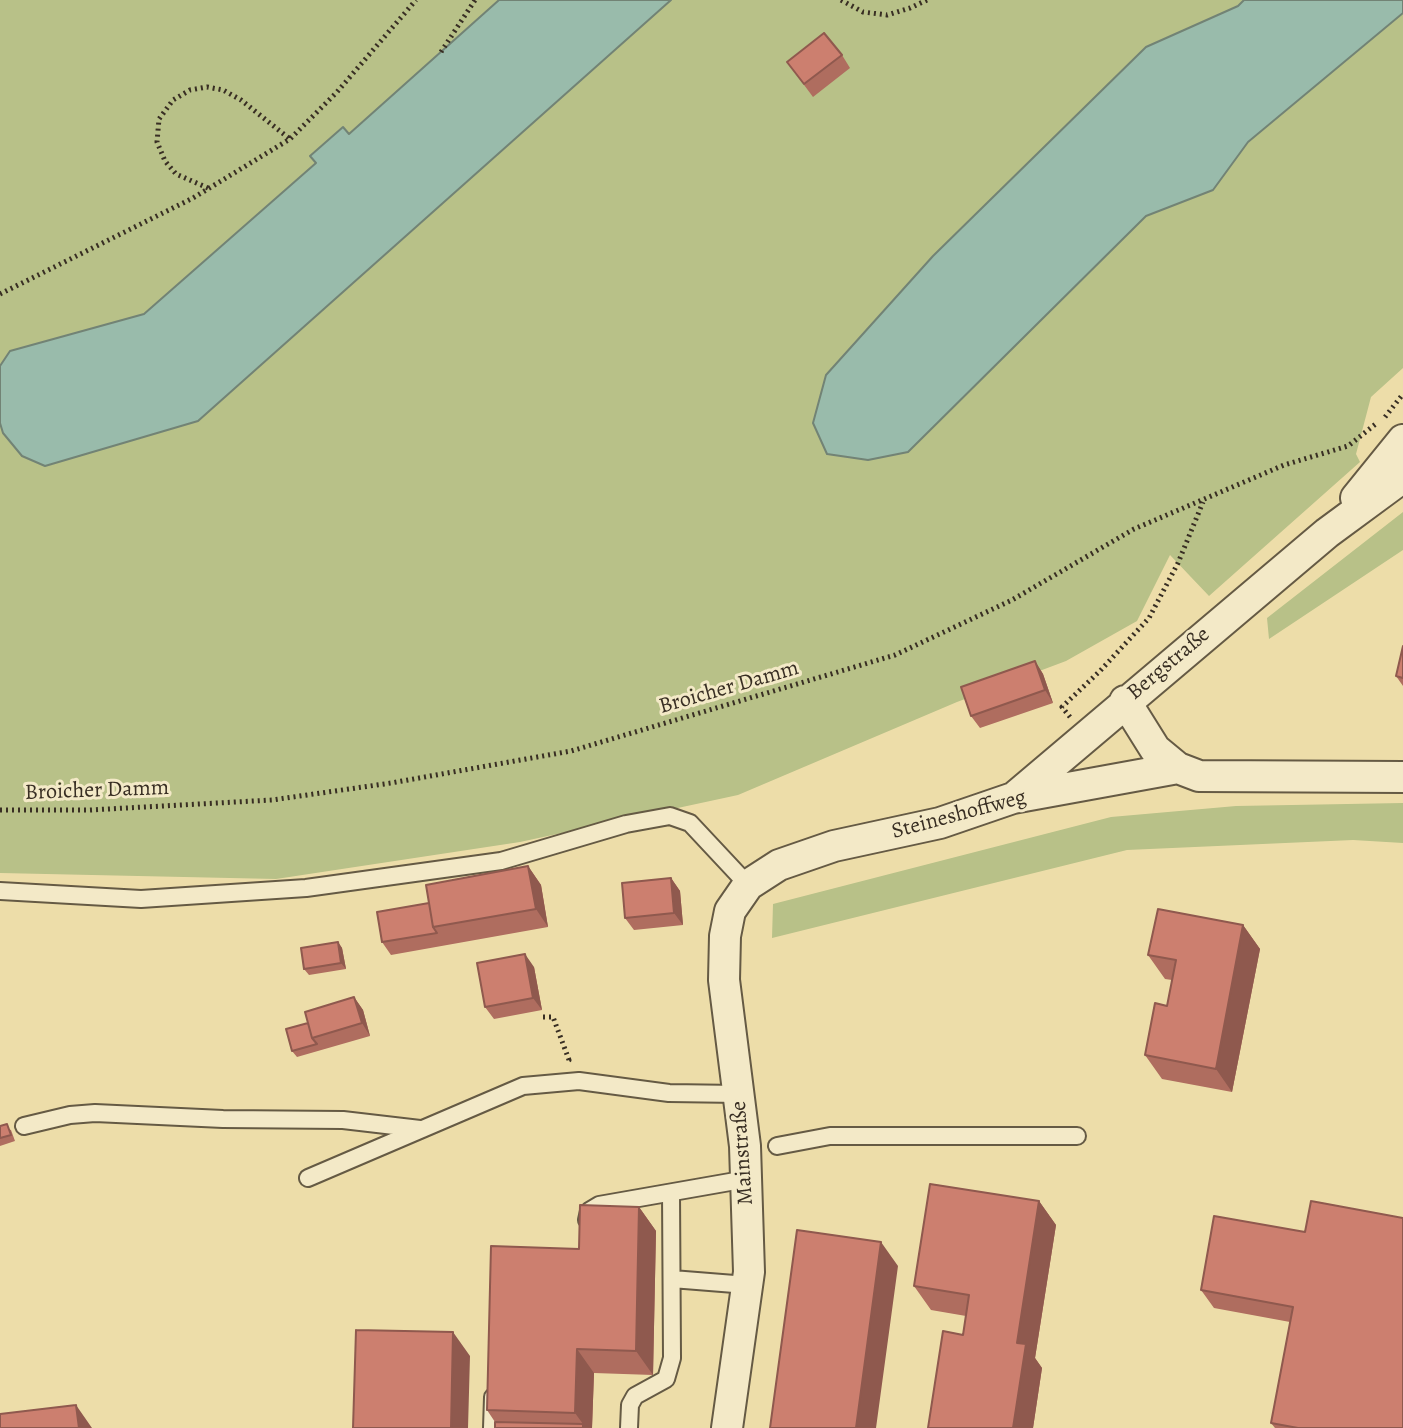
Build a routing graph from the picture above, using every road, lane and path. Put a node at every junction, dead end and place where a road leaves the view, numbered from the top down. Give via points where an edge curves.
1 (416, 0) edge
2 (475, 0) edge
3 (841, 0) edge
4 (927, 0) edge
5 (441, 52) dead end
6 (290, 139) junction
7 (209, 189) junction
8 (0, 294) edge
9 (1403, 394) edge
10 (1403, 440) edge
11 (1403, 477) edge
12 (1204, 501) junction
13 (1327, 533) junction
14 (1125, 701) junction
15 (1087, 735) junction
16 (1178, 768) junction
17 (1403, 777) edge
18 (1013, 798) junction
19 (0, 810) edge
20 (748, 885) junction
21 (0, 891) edge
22 (543, 1017) dead end
23 (523, 1086) junction
24 (739, 1094) junction
25 (24, 1126) dead end
26 (421, 1130) junction
27 (1077, 1136) dead end
28 (777, 1146) dead end
29 (308, 1178) dead end
30 (747, 1179) junction
31 (671, 1193) junction
32 (587, 1233) edge
33 (672, 1279) junction
34 (747, 1285) junction
35 (494, 1384) edge
36 (492, 1428) edge
37 (629, 1428) edge
38 (727, 1428) edge

1 - 6 path
2 - 5 path
3 - 4 path via 863,12 887,15
6 - 7 path
6 - 7 path via 223,90 190,90 173,100 159,119 157,142 176,174
7 - 8 path
9 - 12 path, Broicher Damm via 1385,417 1348,446 1284,465
10 - 13 street, Bergstraße
11 - 13 street, Bergstraße
12 - 15 path via 1149,618 1062,707
12 - 19 path, Broicher Damm via 1134,529 1012,600 895,655 571,751 272,800
13 - 14 street, Bergstraße
14 - 15 street, Bergstraße
14 - 16 street via 1155,749
15 - 18 street, Bergstraße
16 - 17 street, Steineshoffweg via 1223,778
16 - 18 street, Steineshoffweg
18 - 20 street, Steineshoffweg via 940,823 834,846 779,865
20 - 21 lane via 690,823 670,816 501,861 306,888 141,899
20 - 24 street, Mainstraße via 730,911 725,936 724,980
22 - 23 path via 553,1017 569,1060 528,1076
23 - 24 lane via 579,1081 669,1093
23 - 26 lane
24 - 30 street, Mainstraße
25 - 26 lane via 95,1113 343,1120
26 - 29 lane
27 - 28 lane via 830,1136
30 - 31 lane
30 - 34 street, Mainstraße
31 - 32 lane via 599,1205 589,1211
31 - 33 lane
33 - 34 lane
33 - 37 lane via 672,1358 666,1379 635,1396
34 - 38 street, Mainstraße
35 - 36 lane

